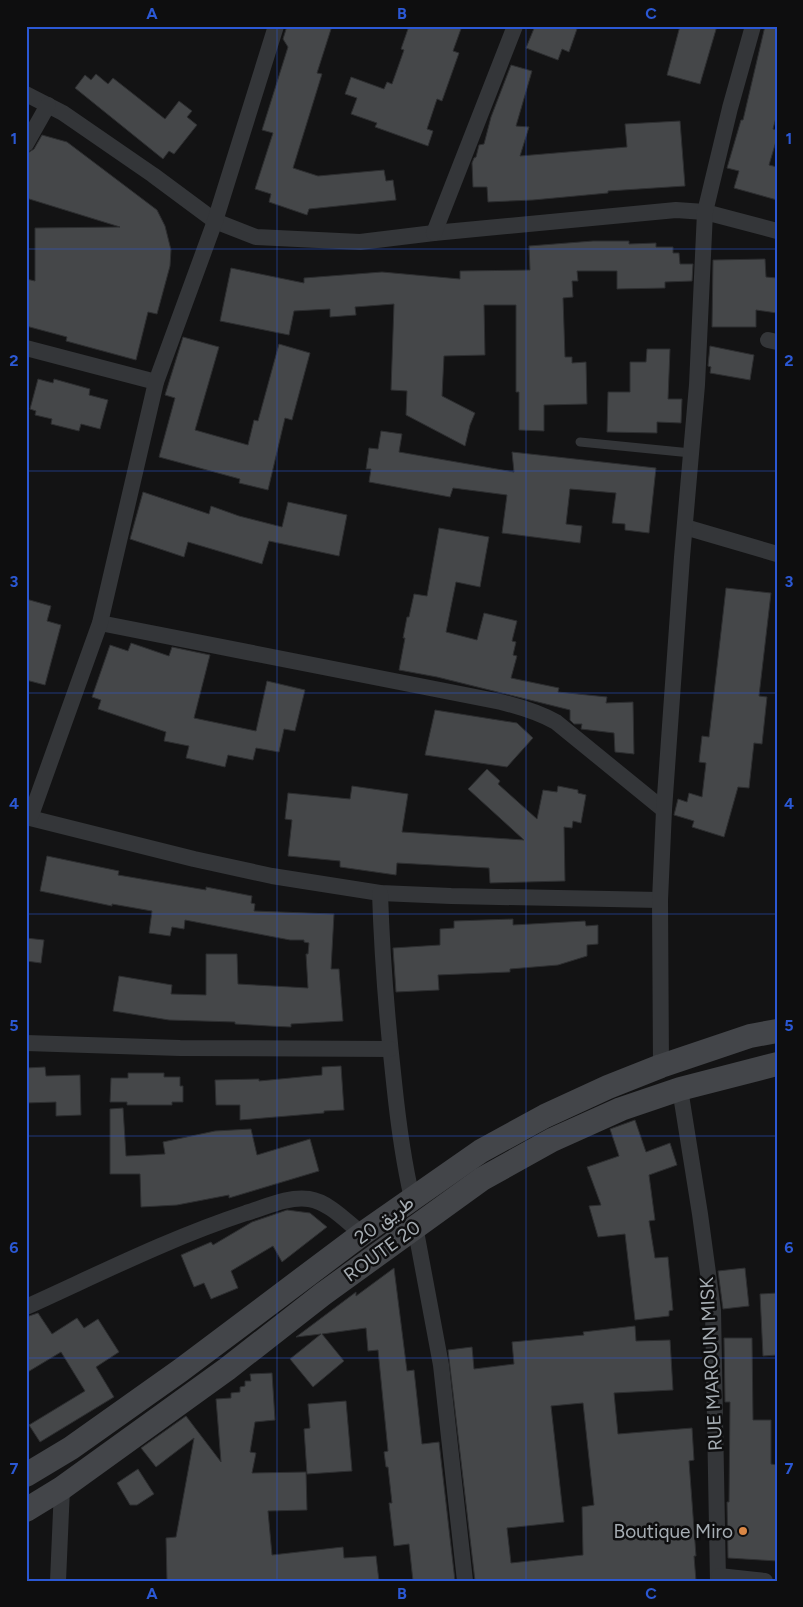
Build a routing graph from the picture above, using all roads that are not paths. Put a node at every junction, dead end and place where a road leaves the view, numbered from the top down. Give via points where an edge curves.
1 (276, 26) edge
2 (515, 26) edge
3 (753, 26) edge
4 (26, 94) edge
5 (48, 105) junction
6 (26, 144) edge
7 (705, 212) junction
8 (215, 221) junction
9 (777, 231) edge
10 (434, 233) junction
11 (26, 348) edge
12 (156, 382) junction
13 (580, 442) dead end
14 (691, 453) junction
15 (686, 527) junction
16 (777, 554) edge
17 (100, 623) junction
18 (664, 810) junction
19 (28, 818) edge
20 (380, 893) junction
21 (660, 900) junction
22 (777, 1031) edge
23 (26, 1043) edge
24 (390, 1048) junction
25 (777, 1064) edge
26 (661, 1066) junction
27 (680, 1088) junction
28 (412, 1198) junction
29 (415, 1226) junction
30 (362, 1234) junction
31 (26, 1307) edge
32 (26, 1475) edge
33 (62, 1488) junction
34 (26, 1510) edge
35 (718, 1578) edge
36 (58, 1581) edge
37 (465, 1581) edge
38 (766, 1581) edge

1 - 8 street
2 - 10 street
3 - 7 street
4 - 5 street
5 - 6 street
5 - 8 street
7 - 9 street
7 - 10 street via 676,210
7 - 14 street
8 - 10 street via 256,237 303,240 360,242
8 - 12 street
11 - 12 street
12 - 17 street
13 - 14 lane
14 - 15 street
15 - 16 street
15 - 18 street
17 - 18 street via 528,708 556,722
17 - 19 street
18 - 21 street
19 - 20 street via 272,876
20 - 21 street
20 - 24 street
21 - 26 street
22 - 26 main road, طريق 20 via 750,1036
23 - 24 street via 180,1048
24 - 28 street
25 - 27 main road, ROUTE 20
26 - 28 main road, طريق 20 via 545,1116 481,1151
27 - 29 main road, ROUTE 20 via 621,1109 552,1140 482,1179
27 - 35 street, RUE MAROUN MISK via 713,1310
28 - 30 main road, طريق 20
29 - 33 main road, ROUTE 20 via 227,1369
29 - 37 street via 441,1365
30 - 31 street via 318,1202 300,1198 283,1201 195,1230
30 - 32 main road, طريق 20 via 181,1370 71,1448
33 - 34 main road, ROUTE 20
33 - 36 street
35 - 38 street

